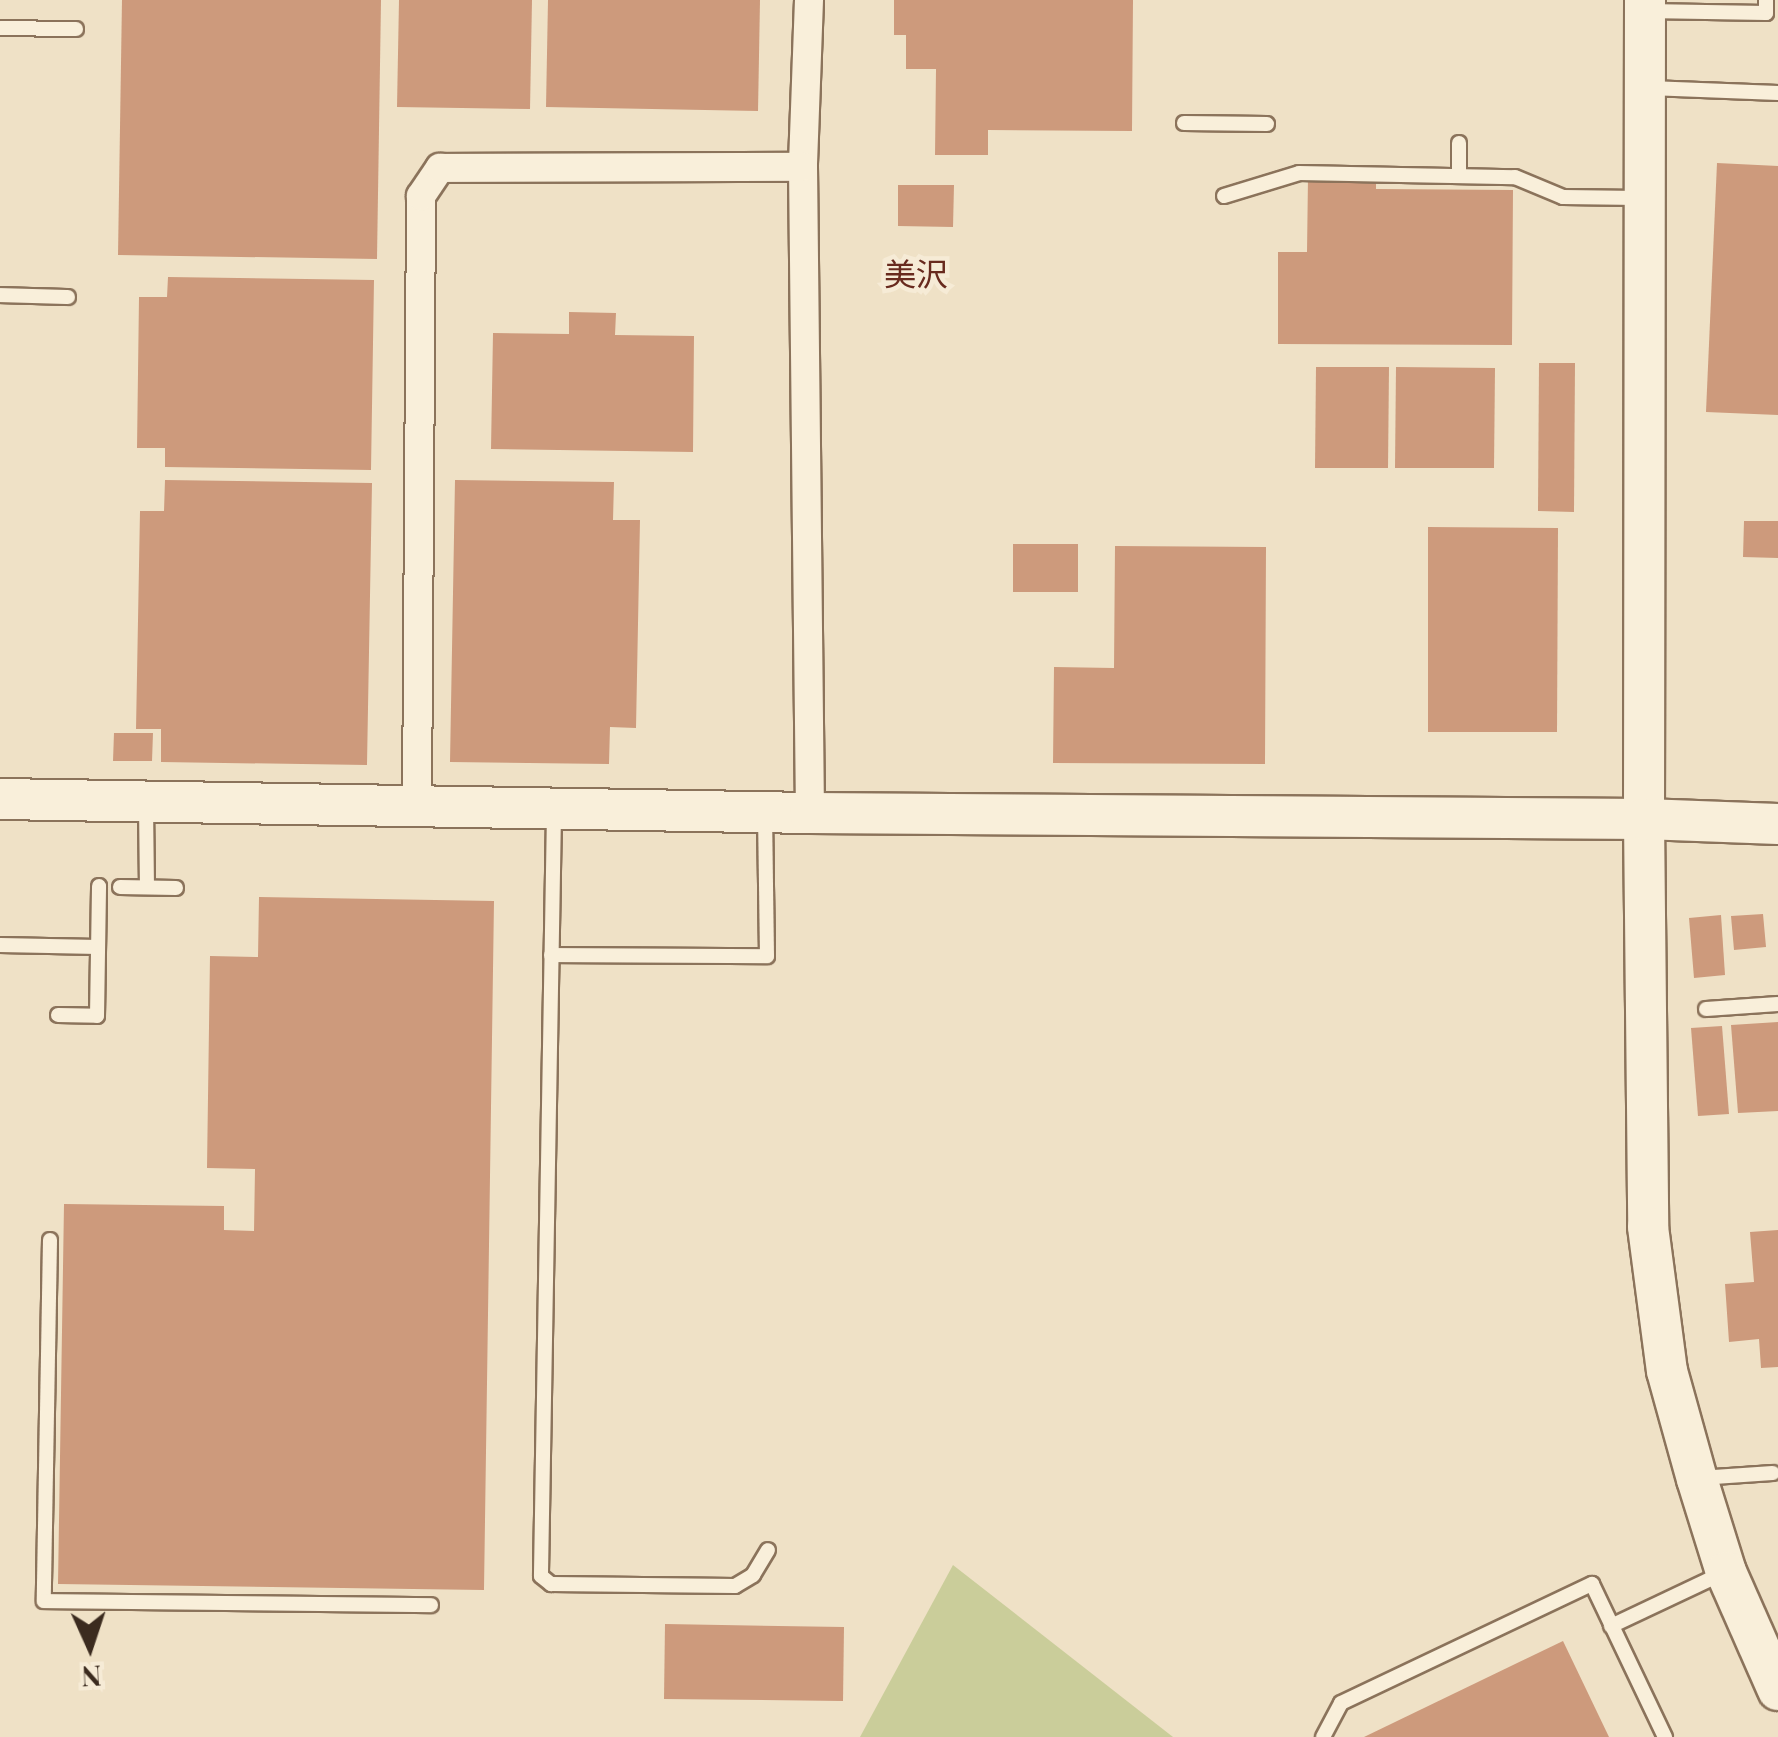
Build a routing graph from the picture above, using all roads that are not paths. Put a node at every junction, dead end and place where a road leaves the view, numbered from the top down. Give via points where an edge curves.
1 (809, 0) edge
2 (1766, 0) edge
3 (1646, 5) edge
4 (0, 28) edge
5 (76, 29) dead end
6 (1645, 88) junction
7 (1778, 93) edge
8 (1184, 123) dead end
9 (1267, 124) dead end
10 (1459, 143) dead end
11 (803, 167) junction
12 (1459, 176) junction
13 (1224, 196) dead end
14 (1645, 198) junction
15 (0, 295) edge
16 (68, 298) dead end
17 (0, 799) edge
18 (146, 800) junction
19 (417, 804) junction
20 (554, 808) junction
21 (766, 812) junction
22 (810, 813) junction
23 (1644, 818) junction
24 (1778, 824) edge
25 (99, 886) dead end
26 (120, 886) dead end
27 (147, 887) junction
28 (176, 888) dead end
29 (0, 944) edge
30 (98, 948) junction
31 (551, 955) junction
32 (1778, 1004) edge
33 (1706, 1008) dead end
34 (58, 1015) dead end
35 (50, 1240) dead end
36 (1773, 1473) dead end
37 (1697, 1478) junction
38 (768, 1550) dead end
39 (1726, 1572) junction
40 (431, 1605) dead end
41 (1612, 1626) junction
42 (1778, 1690) edge
43 (1323, 1737) edge
44 (1665, 1737) edge

1 - 11 street
2 - 3 lane via 1766,14
3 - 6 street
4 - 5 lane
6 - 7 lane
6 - 14 street
8 - 9 lane
10 - 12 lane
11 - 19 street via 440,168 421,196
11 - 22 street
12 - 13 lane via 1299,172
12 - 14 lane via 1515,177 1563,197
14 - 23 street
15 - 16 lane
17 - 18 street
18 - 19 street
18 - 27 lane
19 - 20 street
20 - 21 street
20 - 31 lane
21 - 22 street
21 - 31 lane via 768,956
22 - 23 street
23 - 24 street
23 - 37 street via 1648,1228 1667,1371
25 - 30 lane
26 - 27 lane
27 - 28 lane
29 - 30 lane
30 - 34 lane via 97,1016
31 - 38 lane via 541,1576 551,1584 735,1586 754,1575
32 - 33 lane
35 - 40 lane via 44,1601
36 - 37 lane
37 - 39 street
39 - 41 lane
39 - 42 street
41 - 43 lane via 1592,1584 1341,1704
41 - 44 lane

